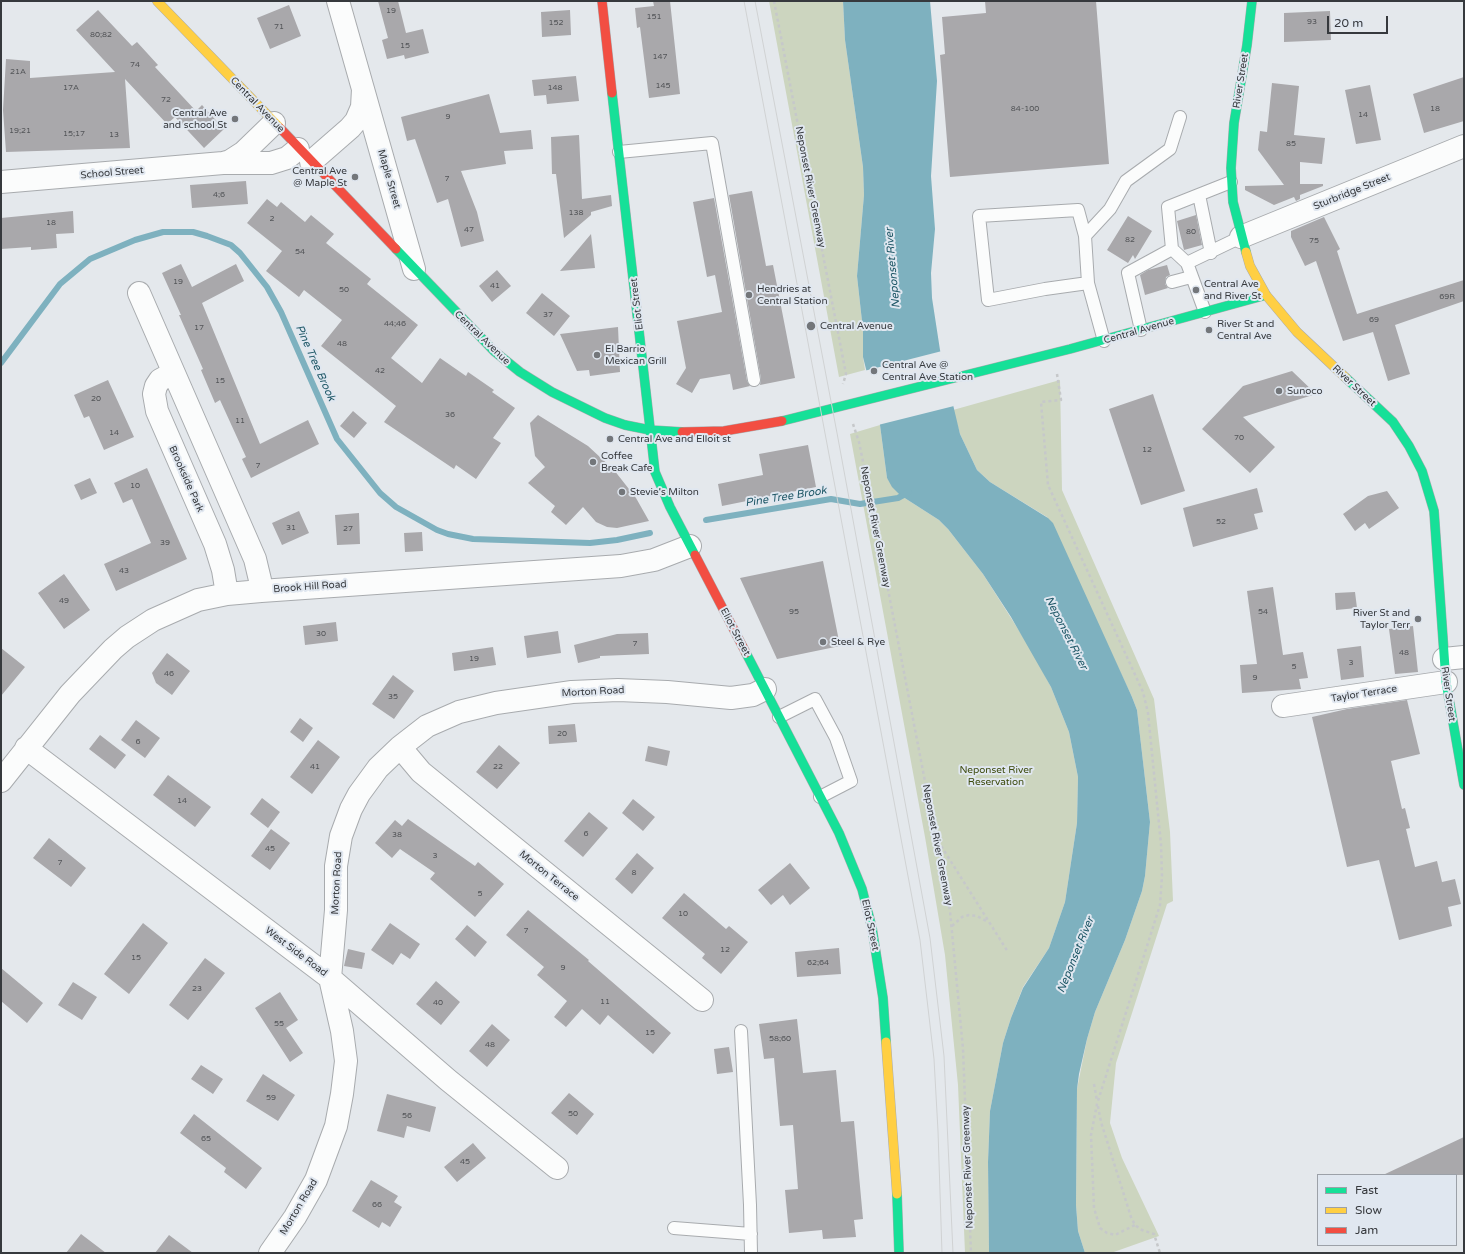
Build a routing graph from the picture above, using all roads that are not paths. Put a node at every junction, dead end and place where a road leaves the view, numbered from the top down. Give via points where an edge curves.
1 (157, 1) edge
2 (338, 1) edge
3 (602, 1) edge
4 (1252, 1) edge
5 (363, 89) junction
6 (1180, 117) dead end
7 (274, 123) junction
8 (1464, 146) edge
9 (619, 152) junction
10 (304, 156) junction
11 (222, 163) junction
12 (1, 182) edge
13 (1231, 182) junction
14 (1199, 194) junction
15 (1085, 236) junction
16 (1241, 237) junction
17 (1172, 249) junction
18 (1211, 252) junction
19 (1186, 263) junction
20 (414, 269) junction
21 (1191, 277) junction
22 (1172, 282) dead end
23 (1088, 283) junction
24 (139, 293) dead end
25 (1266, 295) junction
26 (1205, 312) junction
27 (1141, 330) junction
28 (1104, 340) junction
29 (173, 372) junction
30 (754, 380) dead end
31 (650, 430) junction
32 (690, 546) junction
33 (261, 591) junction
34 (228, 594) junction
35 (1454, 658) edge
36 (1446, 682) junction
37 (764, 689) junction
38 (1283, 706) dead end
39 (779, 717) junction
40 (400, 747) junction
41 (26, 748) junction
42 (1, 780) edge
43 (1464, 785) edge
44 (820, 796) junction
45 (330, 978) junction
46 (702, 1000) dead end
47 (741, 1031) dead end
48 (557, 1168) dead end
49 (674, 1228) dead end
50 (751, 1234) junction
51 (270, 1253) edge
52 (751, 1253) edge
53 (898, 1253) edge

1 - 7 street, Central Avenue
2 - 5 street, Maple Street
3 - 9 street, Eliot Street
4 - 13 street, River Street via 1234,123
5 - 10 street, Maple Street via 362,107 356,121
5 - 20 street, Maple Street
6 - 15 lane via 1170,149 1126,180 1110,209
7 - 10 street, Central Avenue
7 - 11 street, School Street via 244,152
8 - 16 street, Sturbridge Street
9 - 30 lane via 712,143
9 - 31 street, Eliot Street
10 - 11 street, School Street via 272,163
10 - 20 street, Central Avenue
11 - 12 street, School Street
13 - 14 lane
13 - 16 street, River Street
14 - 17 lane via 1168,207
14 - 18 lane
15 - 23 lane
15 - 23 lane via 1078,210 979,216 988,300
16 - 18 lane
16 - 25 street, River Street via 1250,266
17 - 19 lane
17 - 27 lane via 1128,274 1139,291
18 - 19 lane
19 - 21 lane
20 - 31 street, Central Avenue via 494,351 520,372 552,392 605,418
21 - 22 lane
21 - 26 lane
23 - 28 lane
24 - 29 street
25 - 26 street, Central Avenue
25 - 35 street, River Street via 1297,332 1393,422 1418,462 1428,484 1434,510
26 - 27 street, Central Avenue
27 - 28 street, Central Avenue
28 - 31 street, Central Avenue via 754,428 687,432
29 - 33 street via 255,560
29 - 34 street, Brookside Park via 160,380 156,386 154,394 157,411 215,544
31 - 32 street, Eliot Street via 653,462 660,484
32 - 33 street, Brook Hill Road via 654,560 615,567
32 - 37 street, Eliot Street
33 - 34 street, Brook Hill Road
34 - 41 street, Brook Hill Road via 183,605 127,637 84,678
35 - 36 street, River Street
36 - 38 street, Taylor Terrace
36 - 43 street, River Street
37 - 39 street, Eliot Street
37 - 40 street, Morton Road via 753,695 731,698 618,690 519,698 476,707 442,718
39 - 44 street, Eliot Street
39 - 44 lane via 815,699 836,738 851,781
40 - 45 street, Morton Road via 378,768 359,794 341,836 336,866 336,910
40 - 46 street, Morton Terrace via 421,772
41 - 42 street, Brook Hill Road
41 - 45 street, West Side Road
44 - 53 street, Eliot Street via 855,869 867,907 876,953 883,998 898,1180
45 - 48 street, West Side Road via 448,1080
45 - 51 street, Morton Road via 346,1061 338,1115 331,1143 316,1180
47 - 50 lane
49 - 50 lane
50 - 52 lane

